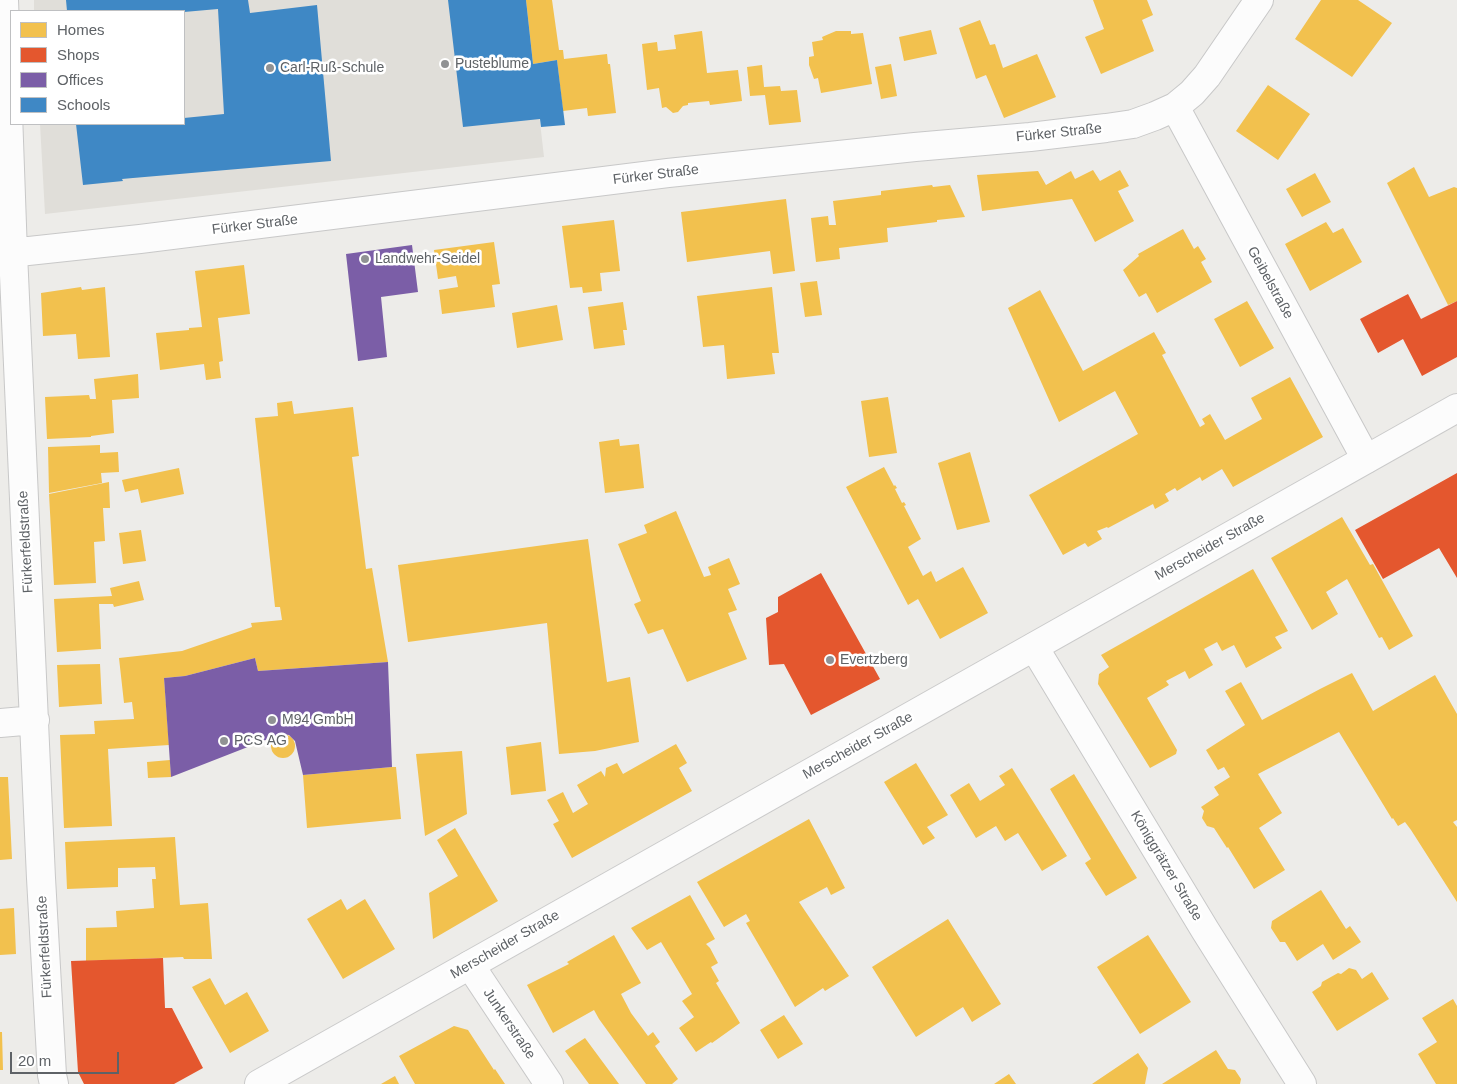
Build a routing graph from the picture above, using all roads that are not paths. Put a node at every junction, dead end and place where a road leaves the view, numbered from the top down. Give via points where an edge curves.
1 (4, 0) edge
2 (1259, 0) edge
3 (1175, 107) junction
4 (7, 254) edge
5 (1457, 408) edge
6 (1366, 459) junction
7 (1034, 647) junction
8 (35, 720) junction
9 (0, 722) edge
10 (470, 965) junction
11 (54, 1084) edge
12 (258, 1084) edge
13 (549, 1084) edge
14 (1302, 1084) edge

1 - 4 street, Fürkerfeldstraße
2 - 3 street, Fürker Straße via 1207,76
3 - 4 street, Fürker Straße via 1133,124 1106,128 668,173
3 - 6 street, Geibelstraße
4 - 8 street, Fürkerfeldstraße
5 - 6 street, Merscheider Straße
6 - 7 street, Merscheider Straße
7 - 10 street, Merscheider Straße
7 - 14 street, Königgrätzer Straße via 1204,930
8 - 9 street
8 - 11 street, Fürkerfeldstraße
10 - 12 street, Merscheider Straße
10 - 13 street, Junkerstraße

